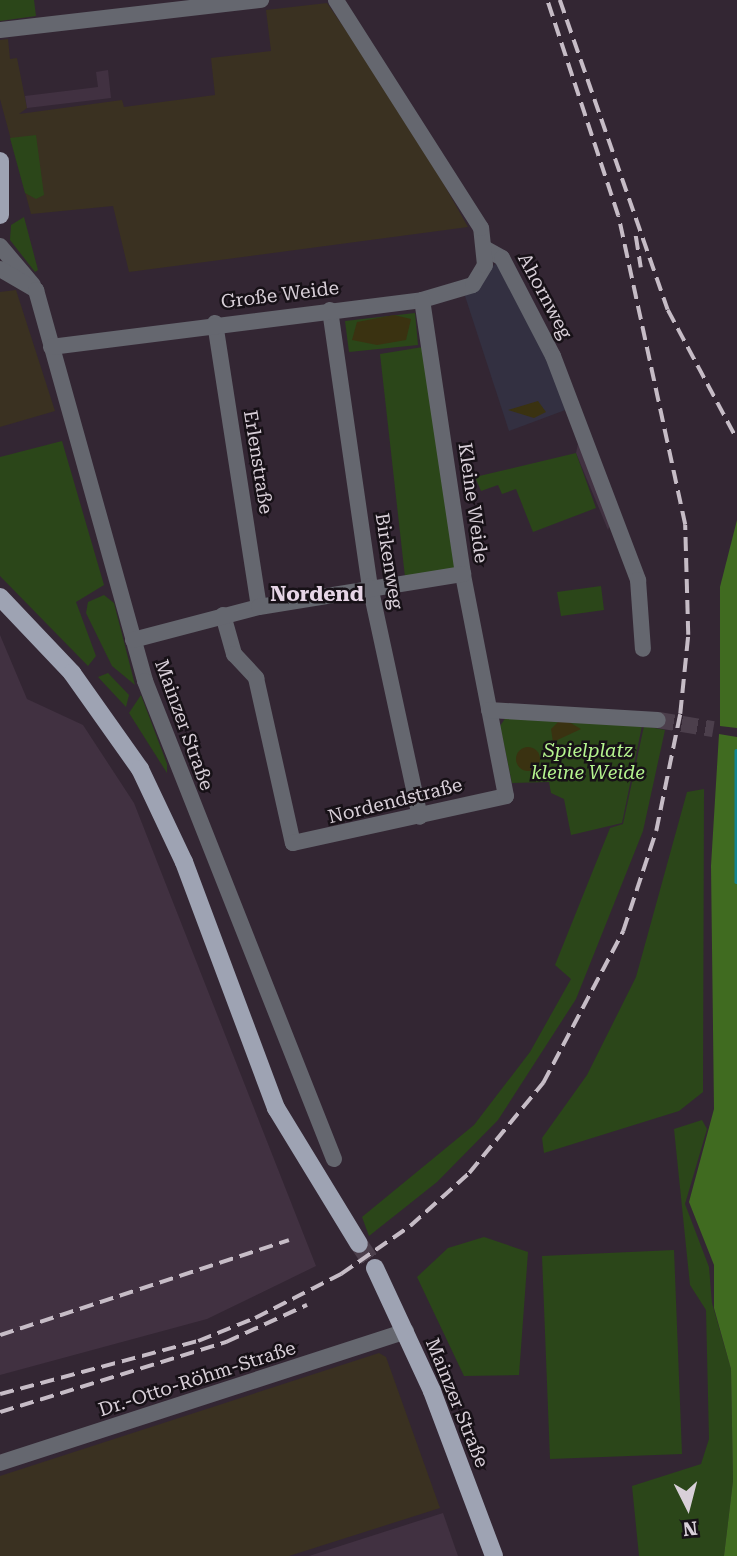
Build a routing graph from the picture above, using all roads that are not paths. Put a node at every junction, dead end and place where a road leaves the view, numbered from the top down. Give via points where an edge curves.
1 (261, 0) edge
2 (336, 0) edge
3 (146, 7) edge
4 (0, 30) edge
5 (0, 161) edge
6 (0, 215) edge
7 (0, 246) edge
8 (486, 249) junction
9 (0, 269) edge
10 (36, 290) junction
11 (422, 300) junction
12 (330, 310) junction
13 (215, 323) junction
14 (51, 347) junction
15 (463, 574) junction
16 (370, 586) junction
17 (0, 597) edge
18 (259, 607) junction
19 (223, 615) junction
20 (133, 640) junction
21 (643, 649) dead end
22 (489, 710) junction
23 (658, 720) tunnel mouth
24 (506, 796) joint
25 (420, 817) junction
26 (334, 1159) dead end
27 (359, 1244) tunnel mouth
28 (375, 1268) tunnel mouth
29 (406, 1331) junction
30 (0, 1463) edge
31 (494, 1556) edge

1 - 3 street
2 - 8 street, Ahornweg via 459,191
3 - 4 street
5 - 6 main road
7 - 10 street, Mainzer Straße
8 - 11 street, Große Weide via 474,285
8 - 21 street, Ahornweg via 502,258 553,356 638,580
9 - 10 street
10 - 14 street, Mainzer Straße
11 - 12 street, Große Weide
11 - 15 street, Kleine Weide
12 - 13 street, Große Weide
12 - 16 street, Birkenweg
13 - 14 street, Große Weide
13 - 18 street, Erlenstraße
14 - 20 street, Mainzer Straße
15 - 16 street
15 - 22 street, Kleine Weide
16 - 18 street
16 - 25 street, Birkenweg
17 - 27 main road via 72,673 140,769 184,862 276,1108
18 - 19 street
19 - 20 street
19 - 25 street, Nordendstraße via 234,654 256,678 293,843
20 - 26 street, Mainzer Straße via 224,886
22 - 23 street
22 - 24 street, Kleine Weide
24 - 25 street, Nordendstraße
28 - 29 main road, Mainzer Straße
29 - 30 street, Dr.-Otto-Röhm-Straße
29 - 31 main road, Mainzer Straße

